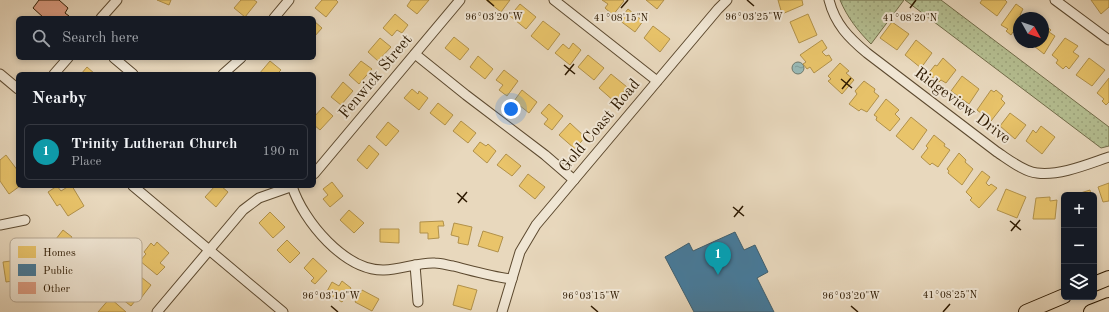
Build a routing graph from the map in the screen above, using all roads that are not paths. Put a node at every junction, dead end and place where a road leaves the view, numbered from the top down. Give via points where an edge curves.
1 (117, 0) edge
2 (289, 0) edge
3 (460, 0) edge
4 (554, 0) edge
5 (727, 0) edge
6 (829, 0) edge
7 (1054, 0) edge
8 (103, 16) edge
9 (276, 16) edge
10 (1109, 40) edge
11 (415, 54) junction
12 (66, 60) edge
13 (116, 60) edge
14 (239, 60) edge
15 (56, 72) edge
16 (131, 72) edge
17 (225, 72) edge
18 (0, 74) edge
19 (657, 81) junction
20 (16, 87) edge
21 (1109, 157) edge
22 (316, 172) edge
23 (574, 180) junction
24 (135, 188) edge
25 (287, 188) edge
26 (294, 188) edge
27 (25, 220) dead end
28 (0, 226) edge
29 (209, 250) junction
30 (415, 265) junction
31 (1109, 278) edge
32 (512, 279) junction
33 (1097, 283) edge
34 (1061, 297) edge
35 (418, 302) dead end
36 (1109, 305) edge
37 (157, 312) edge
38 (283, 312) edge
39 (502, 312) edge
40 (509, 312) edge
41 (1026, 312) edge
42 (1091, 312) edge

1 - 8 street
2 - 9 street
3 - 11 street, Fenwick Street
4 - 19 street
5 - 19 street, Gold Coast Road
6 - 21 street, Ridgeview Drive via 839,26 852,41 1018,166 1037,174 1072,169
7 - 10 street
11 - 22 street, Fenwick Street
11 - 23 street
12 - 15 street
13 - 16 street
14 - 17 street
18 - 20 street
19 - 23 street, Gold Coast Road
23 - 32 street, Gold Coast Road via 527,238
24 - 29 street
25 - 29 street via 259,198 243,210
26 - 30 street via 298,203 316,229 351,260 367,268 384,270
27 - 28 street
29 - 37 street
29 - 38 street
30 - 32 street via 435,263
30 - 35 street
31 - 33 highway
32 - 39 street, Gold Coast Road
32 - 40 street, Gold Coast Road
34 - 41 highway
36 - 42 highway

